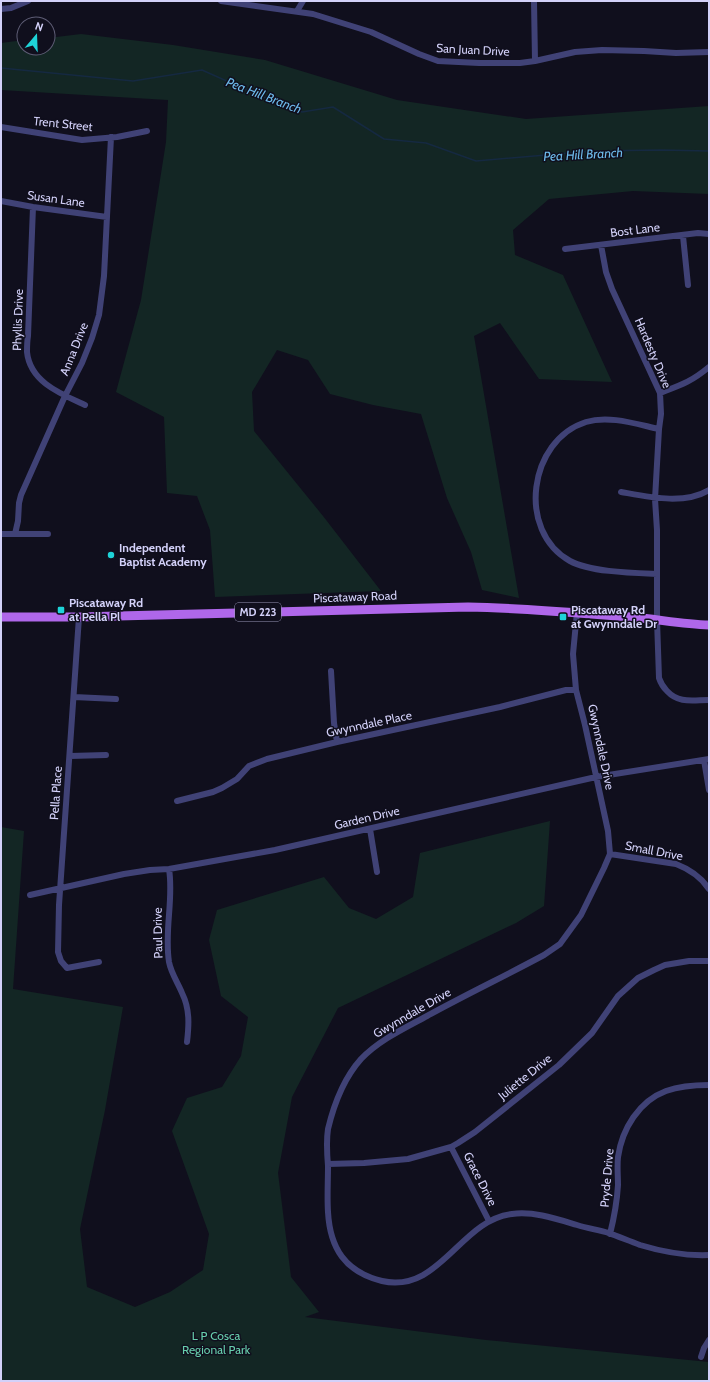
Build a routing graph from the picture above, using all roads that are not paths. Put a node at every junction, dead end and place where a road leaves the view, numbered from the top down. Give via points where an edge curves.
1 (28, 1) edge
2 (221, 1) edge
3 (304, 1) edge
4 (534, 1) edge
5 (11, 4) edge
6 (1, 10) edge
7 (298, 11) junction
8 (709, 52) edge
9 (535, 61) junction
10 (1, 127) edge
11 (147, 131) dead end
12 (111, 137) junction
13 (1, 201) edge
14 (33, 207) junction
15 (107, 217) junction
16 (709, 234) edge
17 (683, 236) junction
18 (601, 245) junction
19 (565, 249) dead end
20 (688, 285) dead end
21 (709, 367) edge
22 (660, 393) junction
23 (65, 396) junction
24 (85, 405) dead end
25 (659, 429) junction
26 (709, 490) edge
27 (621, 492) dead end
28 (655, 499) junction
29 (1, 534) edge
30 (15, 534) junction
31 (48, 534) dead end
32 (657, 574) junction
33 (577, 612) junction
34 (1, 617) edge
35 (79, 617) junction
36 (657, 620) junction
37 (709, 625) edge
38 (331, 671) dead end
39 (576, 690) junction
40 (74, 697) junction
41 (116, 699) dead end
42 (709, 700) edge
43 (337, 742) junction
44 (106, 755) dead end
45 (70, 756) junction
46 (707, 760) edge
47 (596, 777) junction
48 (709, 790) edge
49 (177, 801) dead end
50 (370, 829) junction
51 (610, 854) junction
52 (169, 869) junction
53 (377, 872) dead end
54 (60, 888) junction
55 (709, 890) edge
56 (30, 895) dead end
57 (709, 961) edge
58 (99, 962) dead end
59 (187, 1042) dead end
60 (709, 1085) edge
61 (451, 1146) junction
62 (328, 1164) junction
63 (489, 1221) junction
64 (610, 1234) junction
65 (709, 1255) edge
66 (709, 1340) edge
67 (700, 1357) dead end

1 - 5 street
2 - 7 street, San Juan Drive
3 - 7 street
4 - 9 street
5 - 6 street
7 - 9 street, San Juan Drive via 371,32 438,61
8 - 9 street, San Juan Drive via 602,50 575,52
10 - 12 street, Trent Street via 82,140
11 - 12 street, Trent Street
12 - 15 street, Anna Drive
13 - 14 street, Susan Lane
14 - 15 street, Susan Lane
14 - 23 street, Phyllis Drive via 28,357 40,379
15 - 23 street, Anna Drive via 99,315 76,377
16 - 17 street, Bost Lane
17 - 18 street, Bost Lane
17 - 20 street
18 - 19 street, Bost Lane
18 - 22 street, Hardesty Drive via 610,284
21 - 22 street via 682,386
22 - 25 street, Hardesty Drive
23 - 24 street, Phyllis Drive
23 - 30 street, Anna Drive via 21,495
25 - 28 street, Hardesty Drive
25 - 32 street via 600,420 571,428 546,456 539,474 535,501 538,522 546,537 561,555 570,561 587,568
26 - 28 street via 695,497
27 - 28 street
28 - 32 street, Hardesty Drive
29 - 30 street
30 - 31 street
32 - 36 street, Hardesty Drive
33 - 35 main road, Piscataway Road / MD 223 via 468,607
33 - 36 main road, Piscataway Road / MD 223
33 - 39 street, Gwynndale Drive via 573,654
34 - 35 main road, Piscataway Road / MD 223
35 - 40 street, Pella Place
36 - 37 main road, Piscataway Road / MD 223
36 - 42 street, Hardesty Drive via 661,684 679,700
38 - 43 street
39 - 43 street, Gwynndale Place via 566,690
39 - 47 street, Gwynndale Drive
40 - 41 street
40 - 45 street, Pella Place
43 - 49 street, Gwynndale Place via 255,763 248,766 231,784 213,792
44 - 45 street
45 - 54 street, Pella Place
46 - 47 street, Garden Drive
46 - 48 street
47 - 50 street, Garden Drive
47 - 51 street, Gwynndale Drive via 608,831
50 - 52 street, Garden Drive via 275,850
50 - 53 street
51 - 55 street, Small Drive via 680,865 694,874
51 - 62 street, Gwynndale Drive via 581,915 560,944 544,955 401,1030 362,1058 338,1096 332,1114 326,1143
52 - 54 street, Garden Drive via 130,872
52 - 59 street, Paul Drive via 169,963 186,1001 189,1026
54 - 56 street, Garden Drive
54 - 58 street, Pella Place via 60,961 68,968
57 - 61 street, Juliette Drive via 689,961 665,966 638,978 618,996 592,1033 559,1065 475,1132
60 - 64 street, Pryde Drive via 666,1091 648,1101 631,1120 623,1136 618,1158 616,1213
61 - 62 street, Juliette Drive via 408,1159
61 - 63 street, Grace Drive
62 - 63 street, Gwynndale Drive via 329,1224 334,1244 350,1265 371,1278 388,1282 416,1279 451,1254
63 - 64 street, Gwynndale Drive via 512,1214 531,1214
64 - 65 street, Gwynndale Drive via 671,1253
66 - 67 street

